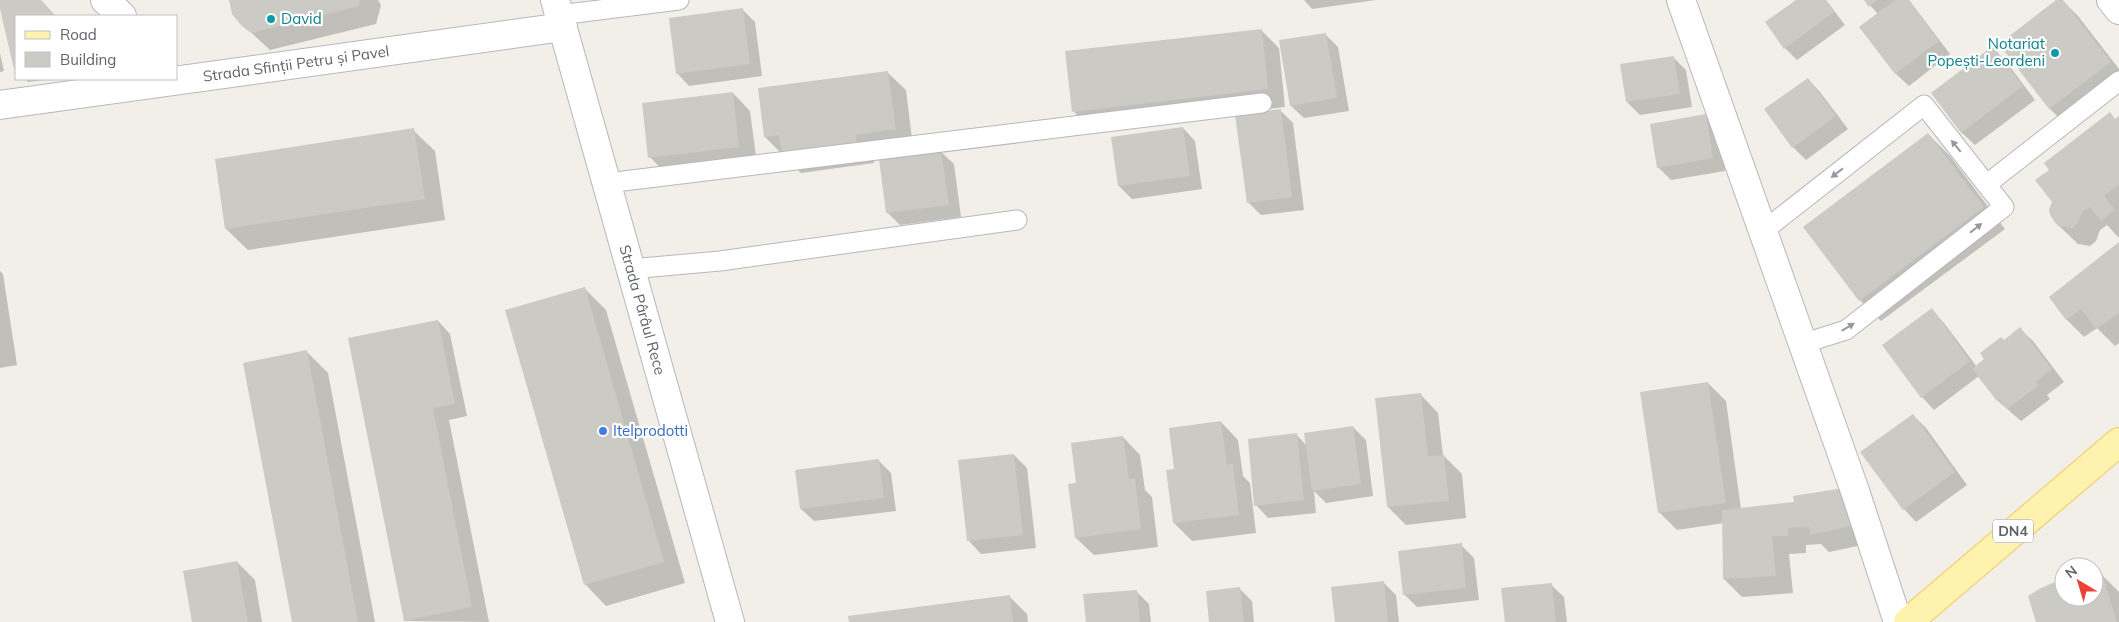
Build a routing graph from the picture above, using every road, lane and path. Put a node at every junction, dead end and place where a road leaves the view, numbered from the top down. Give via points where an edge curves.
1 (105, 0) edge
2 (679, 0) edge
3 (1681, 0) edge
4 (2111, 0) edge
5 (2119, 10) edge
6 (559, 14) edge
7 (121, 15) edge
8 (180, 74) edge
9 (145, 80) edge
10 (2119, 81) edge
11 (1262, 103) dead end
12 (0, 105) edge
13 (607, 183) junction
14 (1987, 184) junction
15 (1017, 220) dead end
16 (1762, 232) junction
17 (630, 269) junction
18 (1802, 344) junction
19 (2119, 442) edge
20 (730, 622) edge
21 (1898, 622) edge
22 (1908, 622) edge

1 - 7 street
2 - 6 lane
3 - 16 street
4 - 5 street
6 - 8 street, Strada Sfinții Petru și Pavel
6 - 13 street, Strada Pârâul Rece
9 - 12 street, Strada Sfinții Petru și Pavel
10 - 14 lane
11 - 13 lane
13 - 17 street, Strada Pârâul Rece
14 -> 16 lane via 1924,105
18 -> 14 lane via 1846,330 2004,207
15 - 17 lane
16 - 18 street
17 - 20 street, Strada Pârâul Rece
18 - 21 street
19 - 22 main road, DN4

